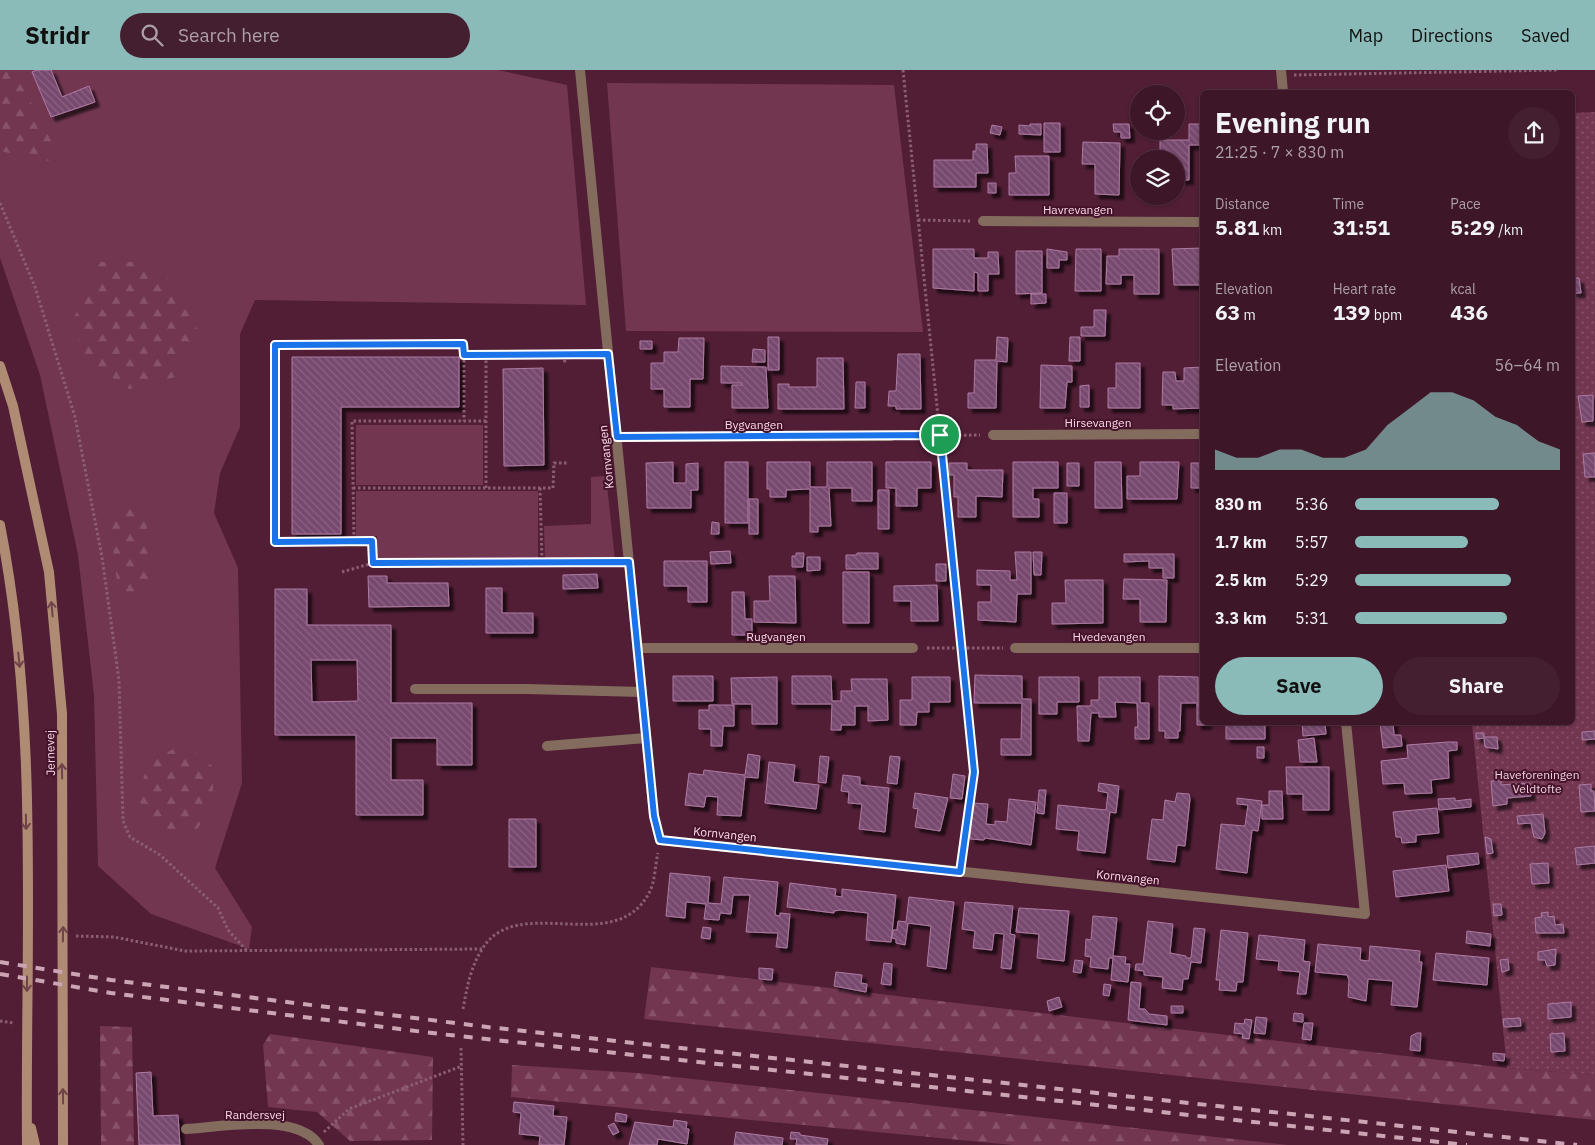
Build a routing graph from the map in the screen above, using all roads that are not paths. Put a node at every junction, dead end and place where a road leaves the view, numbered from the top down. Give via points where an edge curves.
1 (580, 70) edge
2 (1281, 73) edge
3 (1283, 90) edge
4 (983, 221) road end
5 (1200, 222) edge
6 (0, 366) edge
7 (1200, 434) edge
8 (993, 435) road end
9 (891, 436) road end
10 (617, 437) junction
11 (0, 525) edge
12 (638, 648) junction
13 (914, 648) road end
14 (1015, 648) road end
15 (1200, 648) edge
16 (415, 689) dead end
17 (642, 692) junction
18 (1346, 725) edge
19 (646, 738) junction
20 (547, 746) dead end
21 (27, 1115) junction
22 (186, 1129) dead end
23 (318, 1143) edge
24 (27, 1145) edge
25 (36, 1145) edge
26 (63, 1145) edge

1 - 10 street, Kornvangen
2 - 3 street
4 - 5 street, Havrevangen
26 -> 6 main road, Jernevej via 62,714 48,572 13,406
7 - 8 street, Hirsevangen
9 - 10 street, Bygvangen
10 - 12 street, Kornvangen
11 -> 21 main road, Jernevej via 10,574 24,711
12 - 13 street, Rugvangen
12 - 17 street, Kornvangen
14 - 15 street, Hvedevangen
16 - 17 street
17 - 19 street, Kornvangen
18 - 19 street, Kornvangen via 1365,914 660,840 654,816
19 - 20 street
21 - 24 main road, Jernevej
21 - 25 main road
22 - 23 street, Randersvej via 254,1124 291,1126

